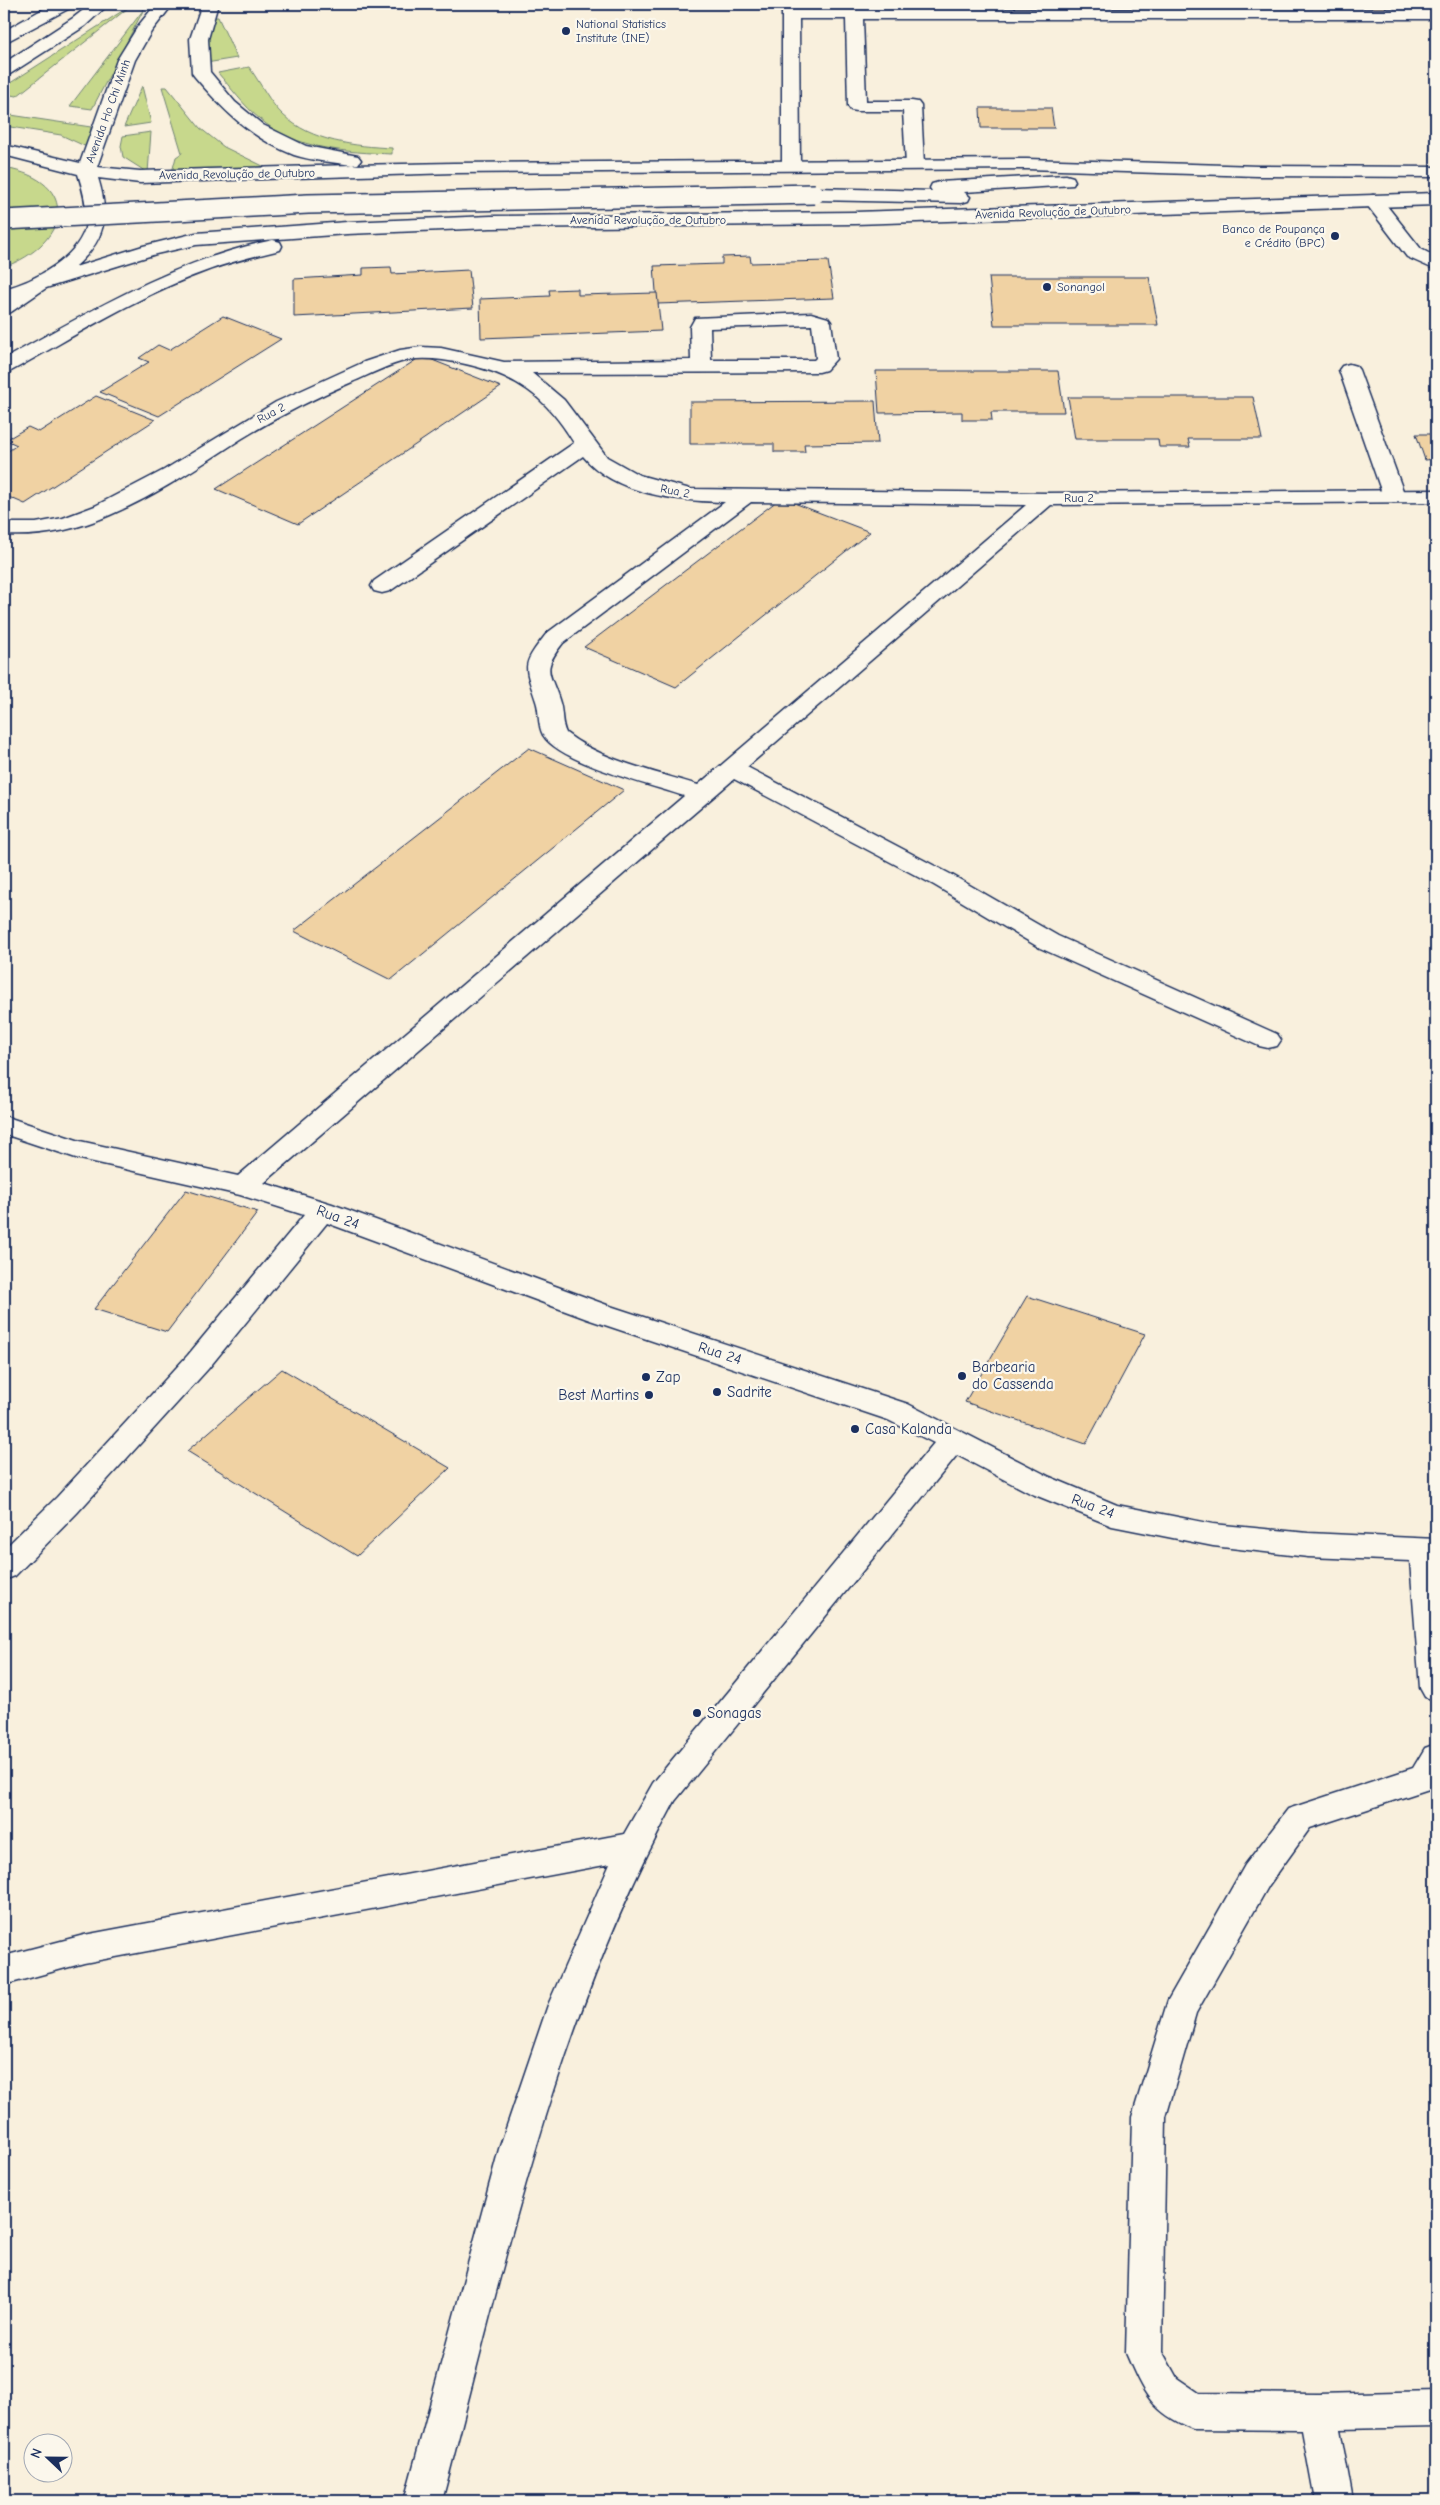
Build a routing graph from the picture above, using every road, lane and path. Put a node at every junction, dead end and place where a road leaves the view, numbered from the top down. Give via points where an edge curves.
1 (64, 4) edge
2 (101, 4) edge
3 (165, 4) edge
4 (210, 4) edge
5 (790, 9) edge
6 (1434, 13) edge
7 (854, 14) junction
8 (4, 38) edge
9 (4, 70) edge
10 (4, 150) edge
11 (915, 165) junction
12 (792, 166) junction
13 (453, 168) junction
14 (86, 171) junction
15 (1258, 172) junction
16 (1436, 172) edge
17 (815, 194) junction
18 (1436, 199) edge
19 (1373, 201) junction
20 (1264, 203) junction
21 (4, 220) edge
22 (348, 228) junction
23 (1436, 264) edge
24 (39, 284) junction
25 (4, 295) edge
26 (4, 308) edge
27 (4, 367) edge
28 (496, 367) junction
29 (701, 367) junction
30 (1349, 370) dead end
31 (585, 445) junction
32 (746, 496) junction
33 (1394, 496) junction
34 (1436, 496) edge
35 (1046, 499) junction
36 (4, 529) edge
37 (382, 586) dead end
38 (733, 769) junction
39 (703, 794) junction
40 (1268, 1040) dead end
41 (4, 1125) edge
42 (243, 1186) junction
43 (322, 1211) junction
44 (954, 1439) junction
45 (1430, 1551) edge
46 (4, 1568) edge
47 (1436, 1688) edge
48 (1436, 1757) edge
49 (634, 1846) junction
50 (4, 1970) edge
51 (1436, 2409) edge
52 (1318, 2412) junction
53 (423, 2501) edge
54 (1334, 2501) edge

1 - 8 street
2 - 9 street
3 - 14 street, Avenida Ho Chi Minh via 126,60
4 - 13 street via 198,39 202,73 229,106 257,129 301,151 360,162
5 - 7 street
5 - 12 street
6 - 7 street
7 - 11 street via 857,106 912,106
10 - 14 street, Avenida Revolução de Outubro
11 - 12 street, Avenida Revolução de Outubro
11 - 15 street, Avenida Revolução de Outubro via 1027,164
12 - 13 street, Avenida Revolução de Outubro
13 - 14 street, Avenida Revolução de Outubro via 140,176
14 - 24 street via 95,202 95,226 76,255
15 - 16 street, Avenida Revolução de Outubro
15 - 17 street, Avenida Revolução de Outubro
17 - 20 street, Avenida Revolução de Outubro
17 - 21 street, Avenida Revolução de Outubro, bridge via 570,197 163,209
18 - 19 street, Avenida Revolução de Outubro
19 - 20 street, Avenida Revolução de Outubro
19 - 23 street via 1414,254
20 - 22 street, Avenida Revolução de Outubro via 854,218 491,222
22 - 24 street, Avenida Revolução de Outubro via 196,239
22 - 27 street via 228,257 188,271 99,314
24 - 25 street, Avenida Revolução de Outubro
24 - 26 street
28 - 29 street
28 - 31 street, Rua 2 via 526,377 574,425
28 - 36 street, Rua 2 via 430,353 409,354 382,362 261,418 141,493 66,524 16,532
29 - 29 street via 702,322 811,319 820,322 826,359 818,366
30 - 33 street
31 - 32 street, Rua 2 via 599,461 623,476 657,488 690,495
31 - 37 street
32 - 35 street, Rua 2
32 - 39 street via 555,638 540,657 536,670 550,704 549,724 558,740 580,752
33 - 34 street, Rua 2
33 - 35 street, Rua 2
35 - 38 street
38 - 39 street
38 - 40 street via 943,880 1049,942
39 - 42 street
41 - 42 street, Rua 24 via 76,1149
42 - 43 street, Rua 24
43 - 44 street, Rua 24 via 597,1312 898,1412
43 - 46 street via 198,1362
44 - 45 street, Rua 24 via 1040,1485 1112,1515 1213,1535 1308,1545
44 - 49 street via 664,1792
45 - 47 street
48 - 52 street via 1424,1778 1299,1818 1257,1875 1180,2010 1150,2117 1144,2352 1164,2391 1193,2411
49 - 50 street via 84,1949
49 - 53 street via 565,2005 516,2149
51 - 52 street
52 - 54 street

